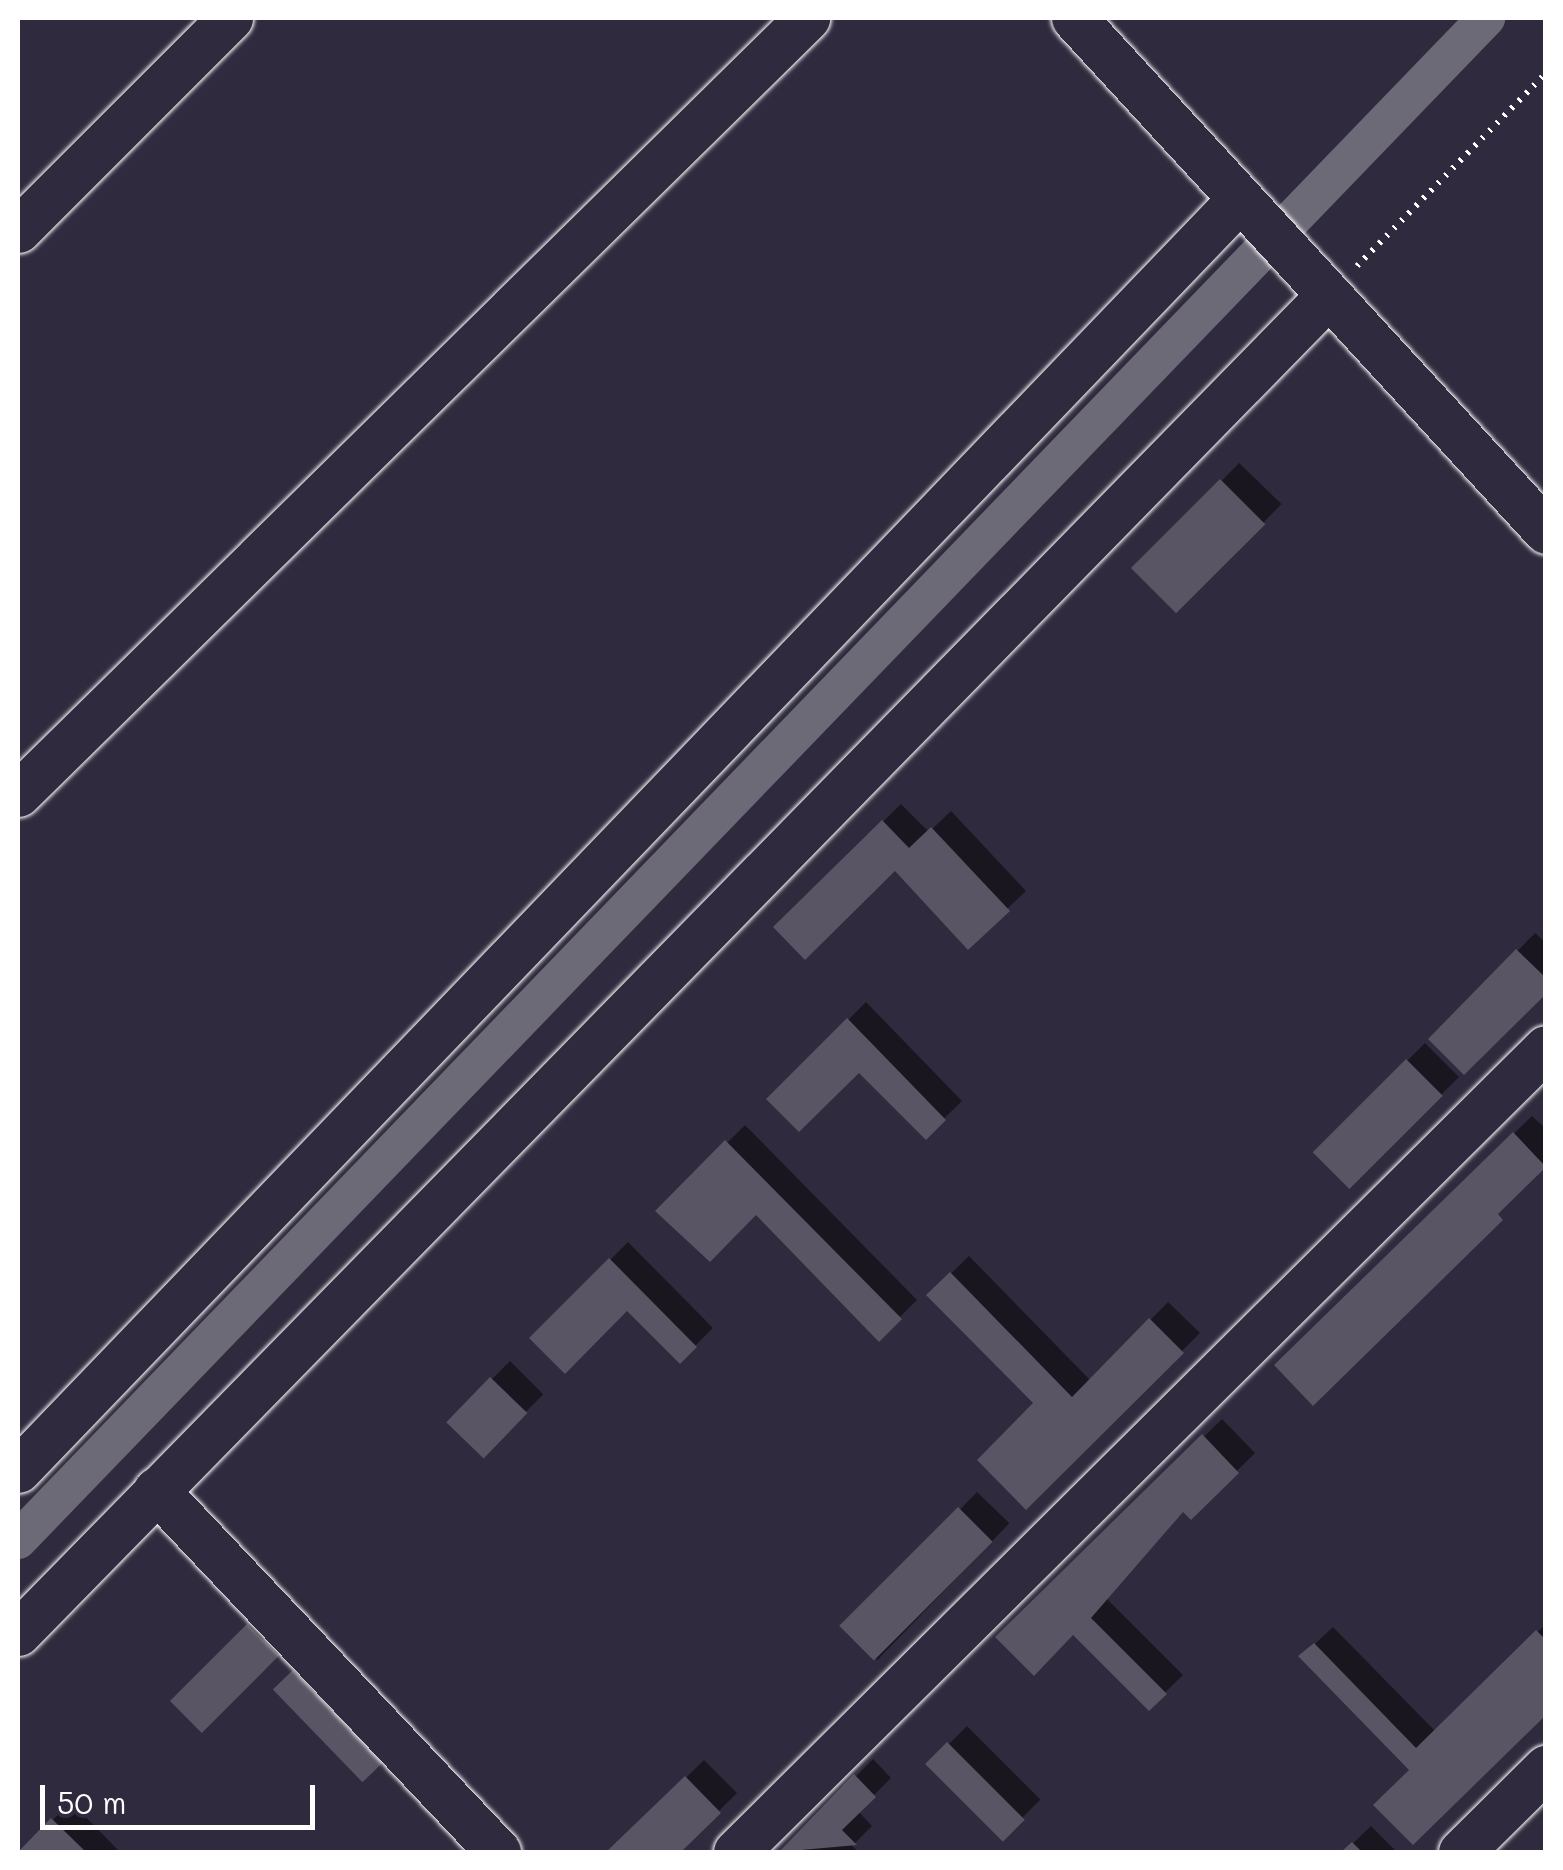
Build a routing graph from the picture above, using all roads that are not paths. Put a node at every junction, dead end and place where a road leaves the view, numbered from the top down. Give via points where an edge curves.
1 (230, 18) edge
2 (807, 18) edge
3 (1074, 18) edge
4 (1238, 201) junction
5 (18, 230) edge
6 (1325, 299) junction
7 (1546, 531) edge
8 (21, 784) edge
9 (1546, 1048) edge
10 (18, 1470) edge
11 (156, 1490) junction
12 (18, 1633) edge
13 (1546, 1768) edge
14 (498, 1852) edge
15 (736, 1852) edge
16 (1461, 1852) edge

1 - 5 street
2 - 8 street
3 - 4 street
4 - 6 street
4 - 10 street
6 - 7 street
6 - 11 street
9 - 15 street
11 - 12 street
11 - 14 street
13 - 16 street

